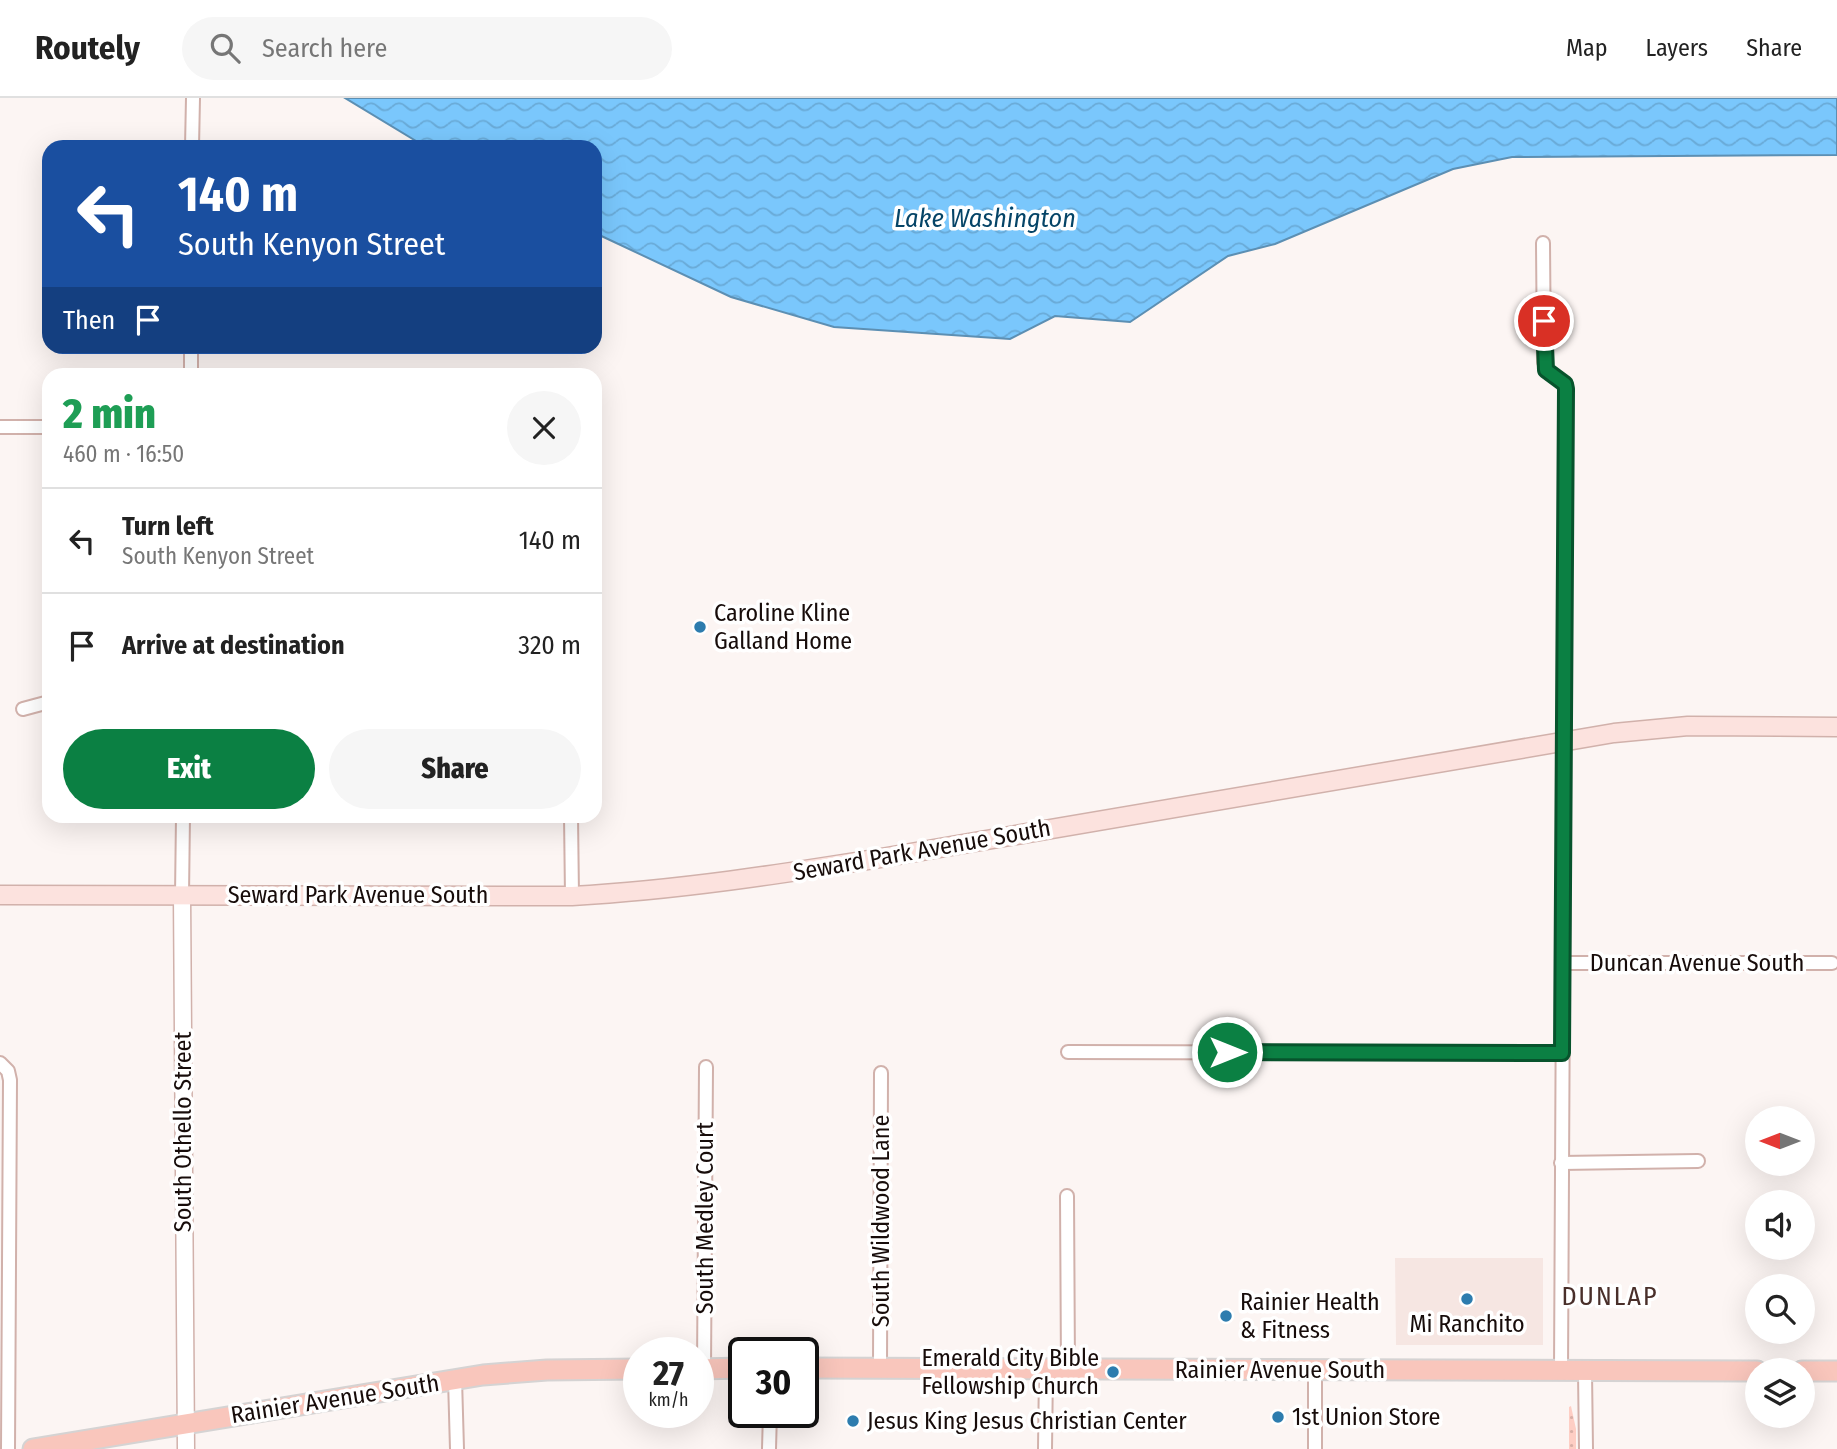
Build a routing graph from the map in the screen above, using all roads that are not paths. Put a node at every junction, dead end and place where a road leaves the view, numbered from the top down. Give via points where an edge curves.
1 (193, 98) edge
2 (192, 140) edge
3 (1543, 243) dead end
4 (0, 427) edge
5 (42, 427) edge
6 (42, 704) edge
7 (23, 709) dead end
8 (1837, 727) edge
9 (1563, 740) junction
10 (183, 823) edge
11 (571, 823) edge
12 (0, 895) edge
13 (182, 895) junction
14 (572, 896) junction
15 (1562, 963) junction
16 (1832, 963) dead end
17 (1068, 1052) dead end
18 (1562, 1053) junction
19 (2, 1064) edge
20 (706, 1067) dead end
21 (881, 1073) dead end
22 (1698, 1161) dead end
23 (1561, 1163) junction
24 (1067, 1196) dead end
25 (702, 1337) edge
26 (819, 1368) edge
27 (623, 1369) edge
28 (880, 1369) junction
29 (1068, 1369) junction
30 (1046, 1370) junction
31 (1315, 1370) junction
32 (1560, 1371) junction
33 (1586, 1371) junction
34 (1745, 1371) edge
35 (1815, 1371) edge
36 (1837, 1371) edge
37 (455, 1379) junction
38 (186, 1424) junction
39 (769, 1428) edge
40 (8, 1449) edge
41 (33, 1449) edge
42 (186, 1449) edge
43 (457, 1449) edge
44 (769, 1449) edge
45 (1045, 1449) edge
46 (1315, 1449) edge
47 (1586, 1449) edge

1 - 2 street
3 - 9 street via 1544,362 1546,370 1566,389
4 - 5 street
6 - 7 street
8 - 9 main road, Seward Park Avenue South via 1688,726
9 - 14 main road, Seward Park Avenue South via 795,872
9 - 15 street
10 - 13 street, South Othello Street
11 - 14 street
12 - 13 main road, Seward Park Avenue South
13 - 14 main road, Seward Park Avenue South
13 - 38 street, South Othello Street
15 - 16 street, Duncan Avenue South
15 - 18 street
17 - 18 street
18 - 23 street
19 - 40 street via 10,1080
20 - 25 street, South Medley Court
21 - 28 street, South Wildwood Lane
22 - 23 street
23 - 32 street
24 - 29 street
26 - 28 main road, Rainier Avenue South
27 - 37 main road, Rainier Avenue South via 514,1372
28 - 30 main road, Rainier Avenue South
29 - 30 main road, Rainier Avenue South
29 - 31 main road, Rainier Avenue South
30 - 45 street
31 - 32 main road, Rainier Avenue South
31 - 46 street
32 - 33 main road, Rainier Avenue South
33 - 34 main road, Rainier Avenue South
33 - 47 street
35 - 36 main road
37 - 38 main road, Rainier Avenue South
37 - 43 street
38 - 41 main road, Rainier Avenue South
38 - 42 street, South Othello Street
39 - 44 street

